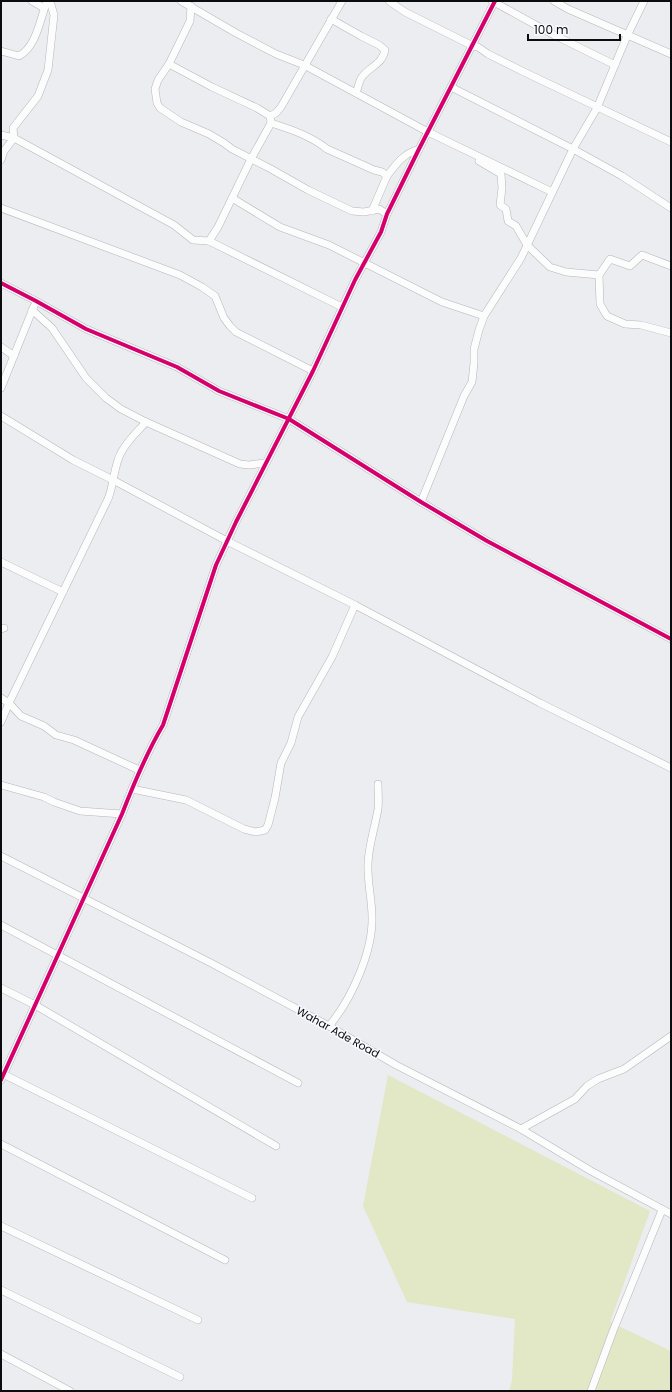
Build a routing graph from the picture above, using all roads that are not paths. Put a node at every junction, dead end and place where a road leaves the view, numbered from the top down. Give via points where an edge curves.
1 (32, 1) edge
2 (181, 1) edge
3 (342, 1) edge
4 (390, 1) edge
5 (554, 1) edge
6 (644, 1) edge
7 (494, 2) edge
8 (47, 3) edge
9 (191, 6) junction
10 (330, 19) junction
11 (627, 36) junction
12 (473, 46) junction
13 (1, 52) edge
14 (671, 54) edge
15 (169, 64) junction
16 (304, 65) junction
17 (615, 65) junction
18 (452, 87) junction
19 (356, 93) junction
20 (597, 108) junction
21 (270, 119) junction
22 (428, 132) junction
23 (1, 135) edge
24 (14, 138) junction
25 (671, 142) edge
26 (573, 148) junction
27 (419, 149) junction
28 (464, 150) junction
29 (251, 159) junction
30 (1, 160) edge
31 (386, 176) junction
32 (552, 192) junction
33 (232, 198) junction
34 (1, 208) edge
35 (671, 208) edge
36 (372, 211) junction
37 (387, 214) junction
38 (209, 241) junction
39 (527, 245) junction
40 (364, 263) junction
41 (671, 266) edge
42 (599, 275) junction
43 (1, 283) edge
44 (36, 301) junction
45 (342, 307) junction
46 (32, 310) junction
47 (484, 316) junction
48 (671, 333) edge
49 (1, 347) edge
50 (14, 356) junction
51 (313, 371) junction
52 (1, 388) edge
53 (1, 416) edge
54 (289, 419) junction
55 (146, 422) junction
56 (265, 463) junction
57 (113, 480) junction
58 (421, 502) junction
59 (227, 541) junction
60 (1, 562) edge
61 (63, 592) junction
62 (355, 605) junction
63 (671, 639) edge
64 (1, 698) edge
65 (9, 702) junction
66 (1, 722) edge
67 (671, 768) edge
68 (139, 770) junction
69 (378, 784) dead end
70 (1, 785) edge
71 (132, 790) junction
72 (122, 814) junction
73 (1, 856) edge
74 (84, 898) junction
75 (1, 925) edge
76 (58, 955) junction
77 (1, 988) edge
78 (35, 1005) junction
79 (329, 1026) junction
80 (671, 1036) edge
81 (2, 1076) edge
82 (298, 1083) dead end
83 (521, 1129) junction
84 (1, 1144) edge
85 (276, 1146) dead end
86 (252, 1198) dead end
87 (662, 1210) junction
88 (671, 1214) edge
89 (1, 1226) edge
90 (225, 1260) dead end
91 (1, 1290) edge
92 (198, 1320) dead end
93 (1, 1354) edge
94 (180, 1377) dead end
95 (70, 1391) edge
96 (591, 1391) edge

1 - 8 street
2 - 9 street
3 - 10 street
4 - 12 street via 405,12
5 - 11 street
6 - 11 street
7 - 12 street
7 - 17 street
8 - 13 street via 36,34 24,53 19,56
8 - 24 street via 54,14 48,70 38,96 13,128
9 - 15 street via 190,20
9 - 16 street via 276,54
10 - 16 street
10 - 19 street via 385,50 381,60 362,78
11 - 14 street
11 - 17 street
12 - 18 street
12 - 20 street
15 - 21 street via 257,108
15 - 29 street via 155,89 156,103 160,108
16 - 19 street
16 - 21 street via 281,107
17 - 20 street
18 - 22 street
18 - 26 street
19 - 22 street
20 - 25 street
20 - 26 street
21 - 29 street
21 - 31 street
22 - 27 street
22 - 28 street
23 - 24 street
24 - 30 street
24 - 38 street via 174,225 193,240
26 - 32 street
26 - 35 street
27 - 31 street via 408,152
27 - 37 street
28 - 32 street
28 - 39 street via 501,174 500,205 506,209 508,221 516,226
29 - 33 street
29 - 36 street via 352,211
31 - 36 street
32 - 39 street
33 - 38 street
33 - 40 street via 280,226 329,245
34 - 51 street via 180,275 215,296 224,318 236,332
36 - 37 street via 379,208
37 - 40 street via 381,232
38 - 45 street
39 - 42 street via 550,267 566,272
39 - 47 street
40 - 45 street
40 - 47 street via 442,302
41 - 42 street via 642,254 630,266 610,259
42 - 48 street via 600,304 607,316 625,324 641,325
43 - 44 street
44 - 46 street
44 - 54 street via 86,329 177,367 219,391
45 - 51 street
46 - 50 street
46 - 55 street via 52,328 86,378 106,398
47 - 58 street via 474,349 472,382
49 - 50 street
50 - 52 street
51 - 54 street
53 - 57 street via 72,460
54 - 56 street
54 - 58 street
55 - 56 street via 240,464
55 - 57 street via 121,451
56 - 59 street
57 - 59 street
57 - 61 street via 113,488
58 - 63 street via 487,542
59 - 62 street
59 - 68 street via 216,565 162,725
60 - 61 street
61 - 65 street
62 - 67 street via 533,700
62 - 71 street via 332,657 298,716 291,743 281,763 275,798 265,830 256,832 244,829 186,800
64 - 65 street
65 - 66 street
65 - 68 street via 20,716 44,726 56,735 74,740
68 - 71 street
69 - 79 street via 378,810 368,865 372,928 366,957 339,1015
70 - 72 street via 44,797 80,811
71 - 72 street
72 - 74 street
73 - 74 street, Wahar Ade Road
74 - 76 street
74 - 79 street, Wahar Ade Road
75 - 76 street
76 - 78 street
76 - 82 street
77 - 78 street
78 - 81 street
78 - 85 street
79 - 83 street, Wahar Ade Road via 396,1065
80 - 83 street via 624,1069 587,1086 575,1100
81 - 86 street
83 - 87 street, Wahar Ade Road
84 - 90 street
87 - 88 street, Wahar Ade Road
87 - 96 street
89 - 92 street
91 - 94 street
93 - 95 street

